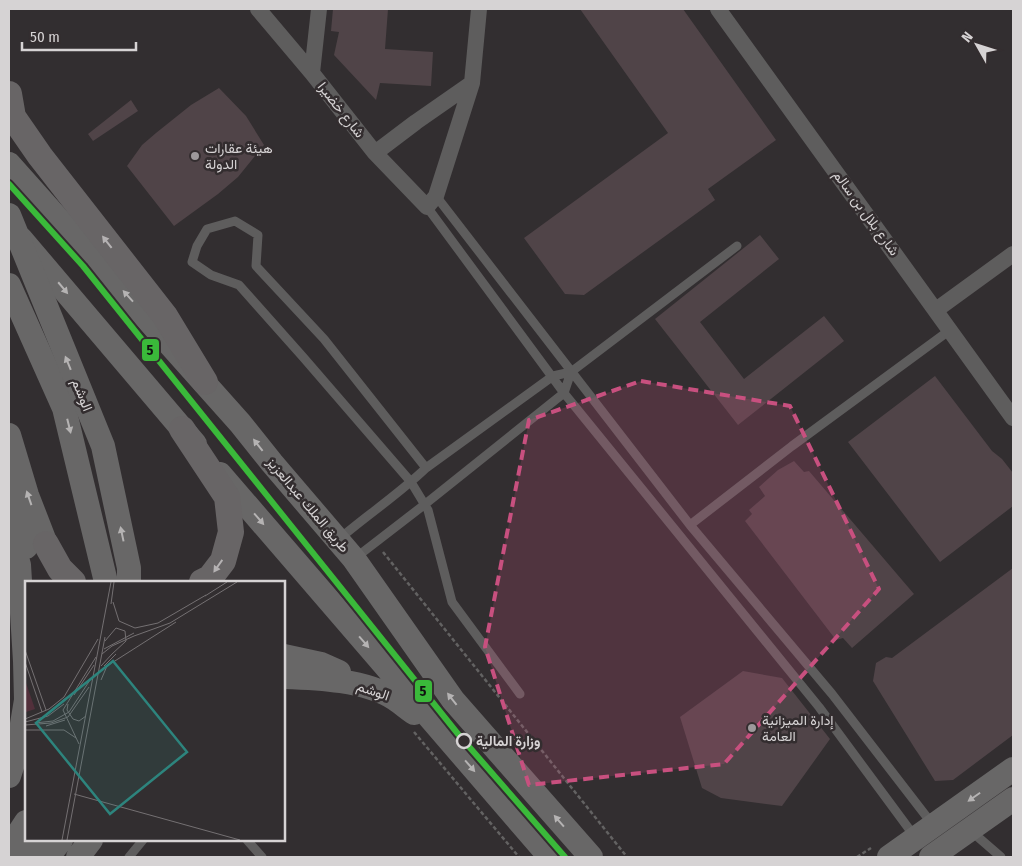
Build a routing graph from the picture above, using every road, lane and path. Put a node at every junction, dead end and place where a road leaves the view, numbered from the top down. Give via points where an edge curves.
1 (258, 9) edge
2 (319, 9) edge
3 (479, 9) edge
4 (718, 9) edge
5 (312, 73) junction
6 (472, 83) junction
7 (9, 94) edge
8 (375, 153) junction
9 (9, 164) edge
10 (431, 201) junction
11 (9, 215) edge
12 (9, 224) edge
13 (736, 246) dead end
14 (1013, 254) edge
15 (9, 285) edge
16 (936, 310) junction
17 (950, 330) junction
18 (572, 372) junction
19 (552, 376) junction
20 (206, 382) junction
21 (564, 393) junction
22 (1013, 418) edge
23 (182, 429) junction
24 (9, 435) edge
25 (426, 468) junction
26 (411, 482) junction
27 (9, 489) edge
28 (424, 505) junction
29 (690, 525) junction
30 (9, 532) edge
31 (337, 540) junction
32 (375, 542) junction
33 (46, 544) joint
34 (354, 559) junction
35 (130, 578) edge
36 (36, 581) edge
37 (72, 581) edge
38 (106, 581) edge
39 (204, 581) edge
40 (285, 656) edge
41 (25, 661) edge
42 (285, 677) edge
43 (375, 689) junction
44 (520, 694) dead end
45 (25, 706) edge
46 (414, 732) dead end
47 (449, 741) junction
48 (1013, 769) edge
49 (9, 776) edge
50 (1013, 799) edge
51 (25, 824) edge
52 (970, 830) junction
53 (924, 832) junction
54 (38, 841) edge
55 (60, 841) edge
56 (90, 841) edge
57 (142, 841) edge
58 (248, 841) edge
59 (9, 848) edge
60 (26, 857) edge
61 (48, 857) edge
62 (78, 857) edge
63 (129, 857) edge
64 (262, 857) edge
65 (519, 857) edge
66 (550, 857) edge
67 (591, 857) edge
68 (627, 857) edge
69 (889, 857) edge
70 (930, 857) edge
71 (1000, 857) edge

1 - 5 street, شارع خضيرا
2 - 5 street
3 - 6 street
4 - 16 street, شارع بلال بن سالم
5 - 8 street, شارع خضيرا
6 - 8 street
6 - 10 street
20 -> 7 main road via 166,316 13,117
8 - 10 street, شارع خضيرا
20 -> 9 main road, طريق الملك عبدالعزيز
10 - 18 lane
10 - 19 lane
35 -> 11 main road, الوشم, bridge via 103,446
12 -> 23 main road
13 - 18 lane
14 - 16 street
15 -> 38 main road via 64,408
16 - 17 street, شارع بلال بن سالم
17 - 22 street, شارع بلال بن سالم
17 - 29 lane
18 - 19 lane
18 - 21 lane
18 - 29 lane
19 - 21 lane
19 - 25 lane
31 -> 20 main road, طريق الملك عبدالعزيز
21 - 28 lane
21 - 53 lane via 819,708
23 -> 39 main road via 227,497 231,532 223,561
23 -> 47 main road
33 -> 24 main road
25 - 26 lane
25 - 26 lane via 324,339 256,266 258,235 235,221 208,228 192,262 211,275 239,285
26 - 28 lane
26 - 31 lane
27 - 36 main road
28 - 32 lane
28 - 44 lane via 452,602
29 - 53 lane via 832,694
30 - 41 main road via 19,564
31 - 34 main road, طريق الملك عبدالعزيز
32 - 34 lane
32 - 68 path
33 - 37 main road
67 -> 34 main road, طريق الملك عبدالعزيز via 453,700
40 - 43 main road via 321,664
42 - 43 main road, الوشم via 324,678
43 - 47 main road, الوشم via 394,698
45 - 49 main road via 18,748
46 - 65 path
47 -> 66 main road
48 -> 53 main road
50 - 52 main road
51 - 59 main road
52 - 70 main road
52 - 71 lane
53 - 69 main road
54 - 60 main road
55 - 61 main road
56 - 62 main road
57 - 63 lane
58 - 64 lane

